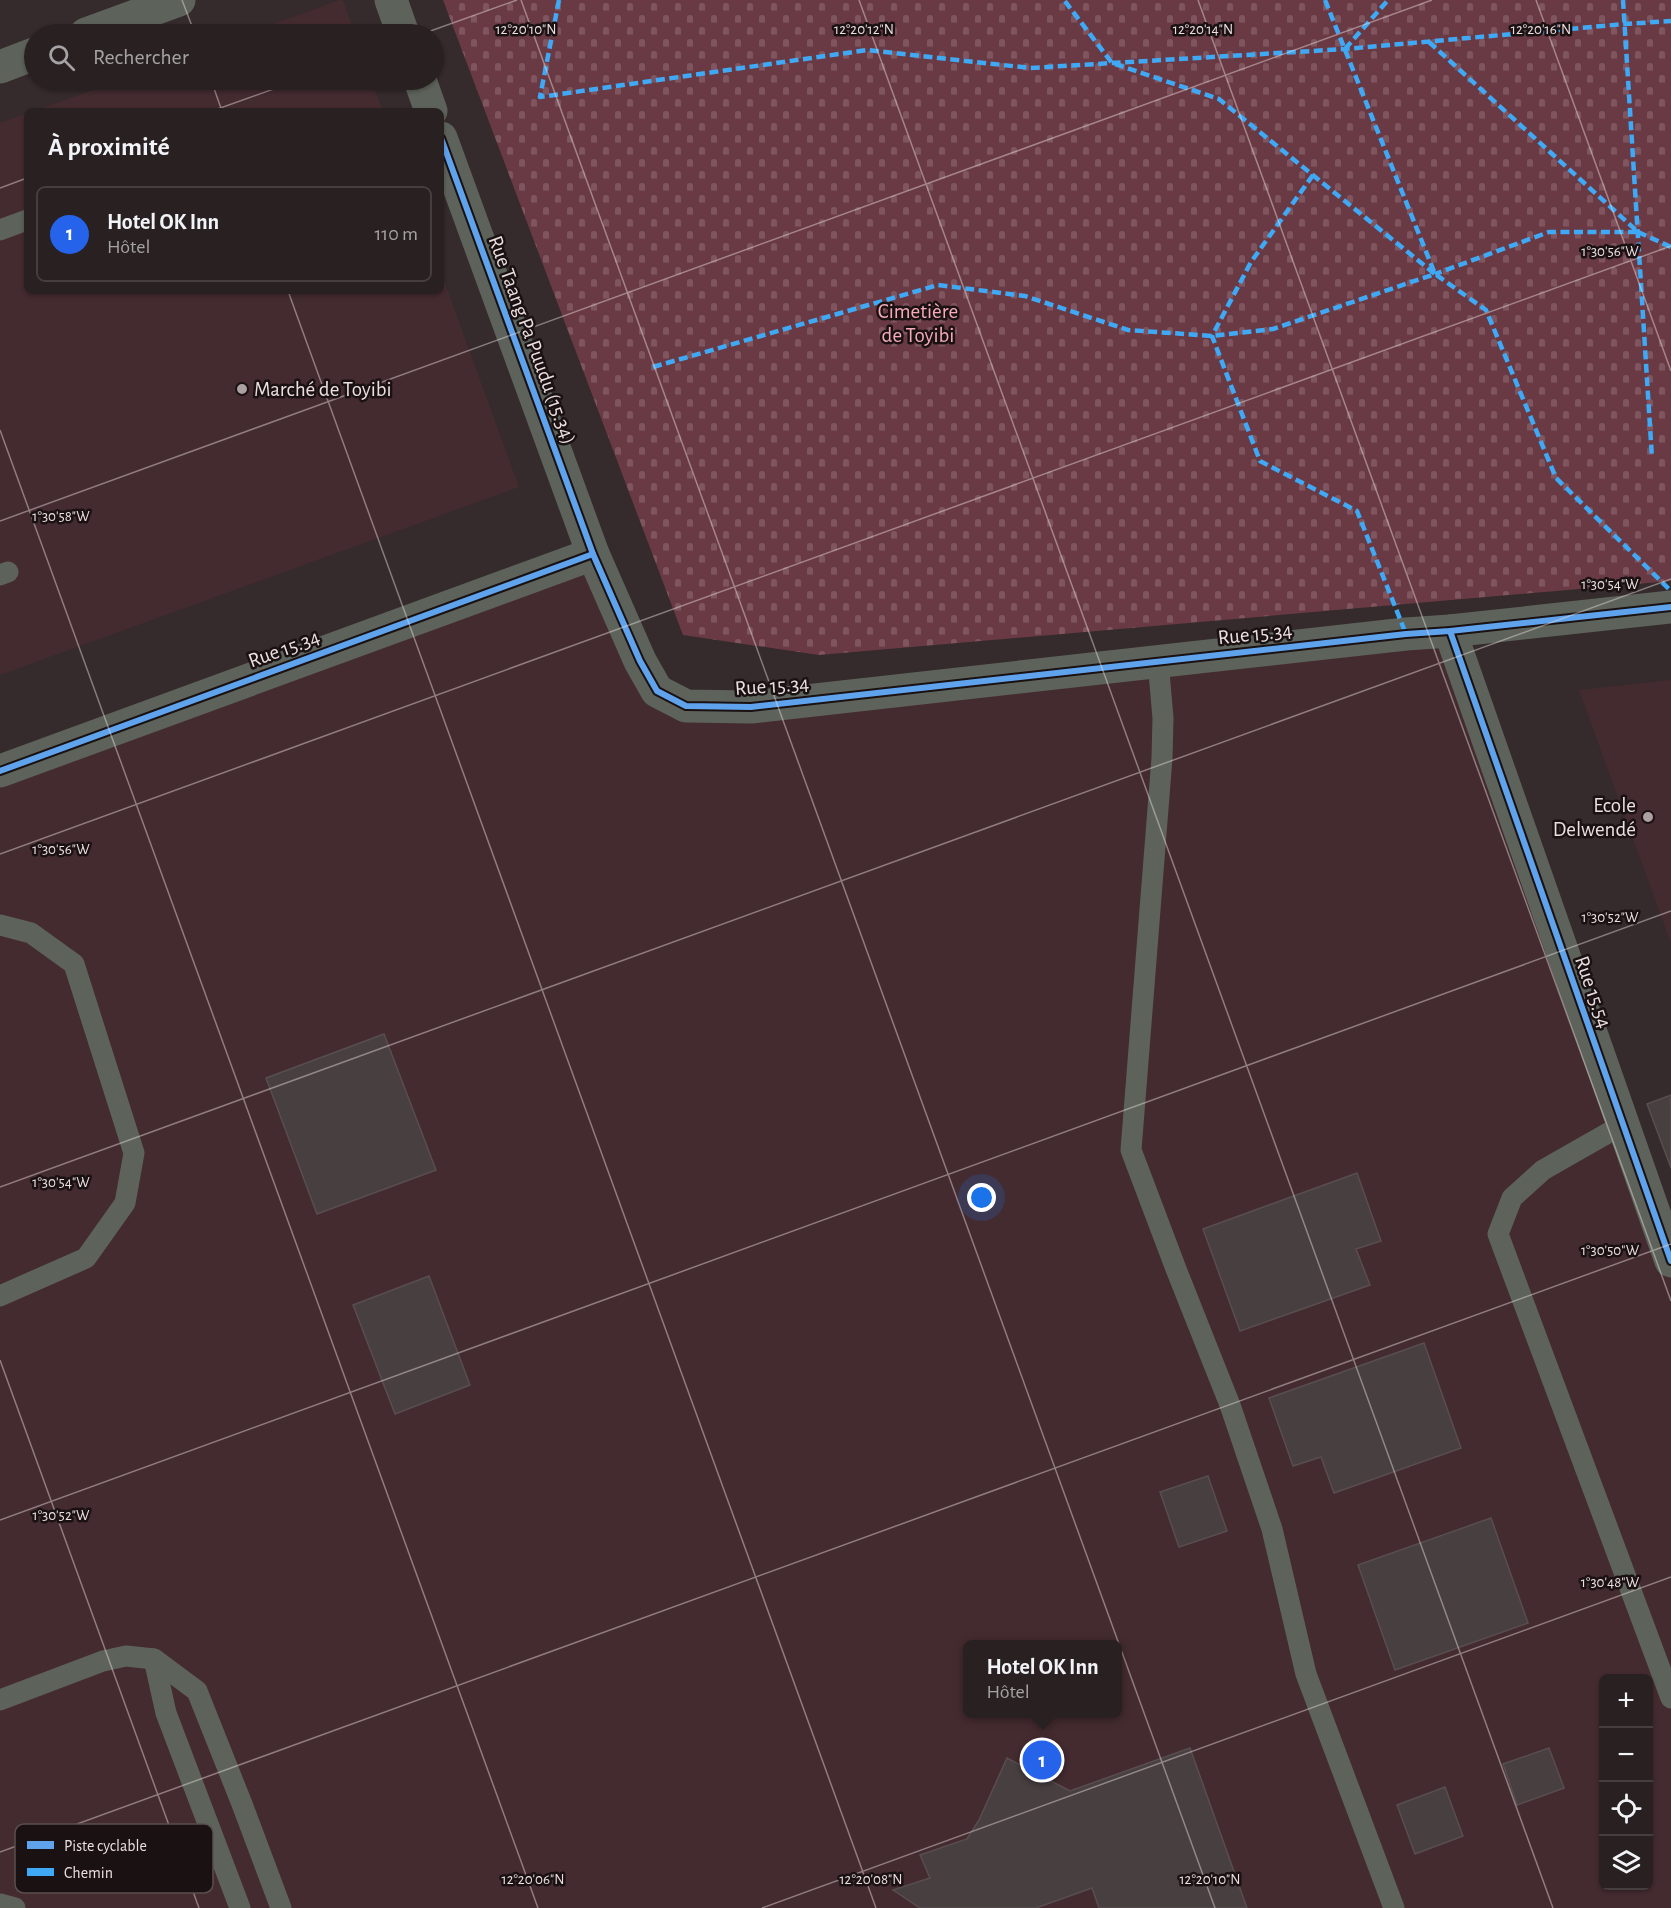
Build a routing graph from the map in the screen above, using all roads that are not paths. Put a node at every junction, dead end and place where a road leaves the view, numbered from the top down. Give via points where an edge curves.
1 (179, 0) edge
2 (391, 0) edge
3 (101, 20) edge
4 (399, 24) edge
5 (24, 58) edge
6 (0, 67) edge
7 (424, 90) edge
8 (430, 108) edge
9 (444, 146) edge
10 (24, 221) edge
11 (0, 230) edge
12 (593, 554) junction
13 (1671, 607) edge
14 (1450, 631) junction
15 (1158, 662) junction
16 (0, 771) edge
17 (0, 926) edge
18 (1622, 1125) junction
19 (1671, 1261) edge
20 (0, 1296) edge
21 (154, 1659) junction
22 (1671, 1698) edge
23 (0, 1700) edge
24 (208, 1824) edge
25 (213, 1837) edge
26 (0, 1904) edge
27 (15, 1908) edge
28 (240, 1908) edge
29 (281, 1908) edge
30 (1394, 1908) edge

1 - 3 street
2 - 4 street
5 - 6 street
7 - 8 street
9 - 12 street, Rue Taang Pa Puudu (15.34)
10 - 11 lane
12 - 15 street, Rue 15.34 via 657,691 686,706 751,707
12 - 16 street, Rue 15.34
13 - 14 street, Rue 15.34
14 - 15 street, Rue 15.34
14 - 18 street, Rue 15.54
15 - 30 lane via 1162,758 1131,1150 1230,1405 1272,1529 1306,1674
17 - 20 lane via 31,933 74,964 134,1154 125,1203 86,1258
18 - 19 street, Rue 15.54
18 - 22 lane via 1543,1170 1519,1191 1512,1198 1498,1234
21 - 23 lane via 126,1656 103,1661
21 - 24 lane via 166,1713
21 - 29 lane via 197,1691
25 - 28 lane
26 - 27 lane

